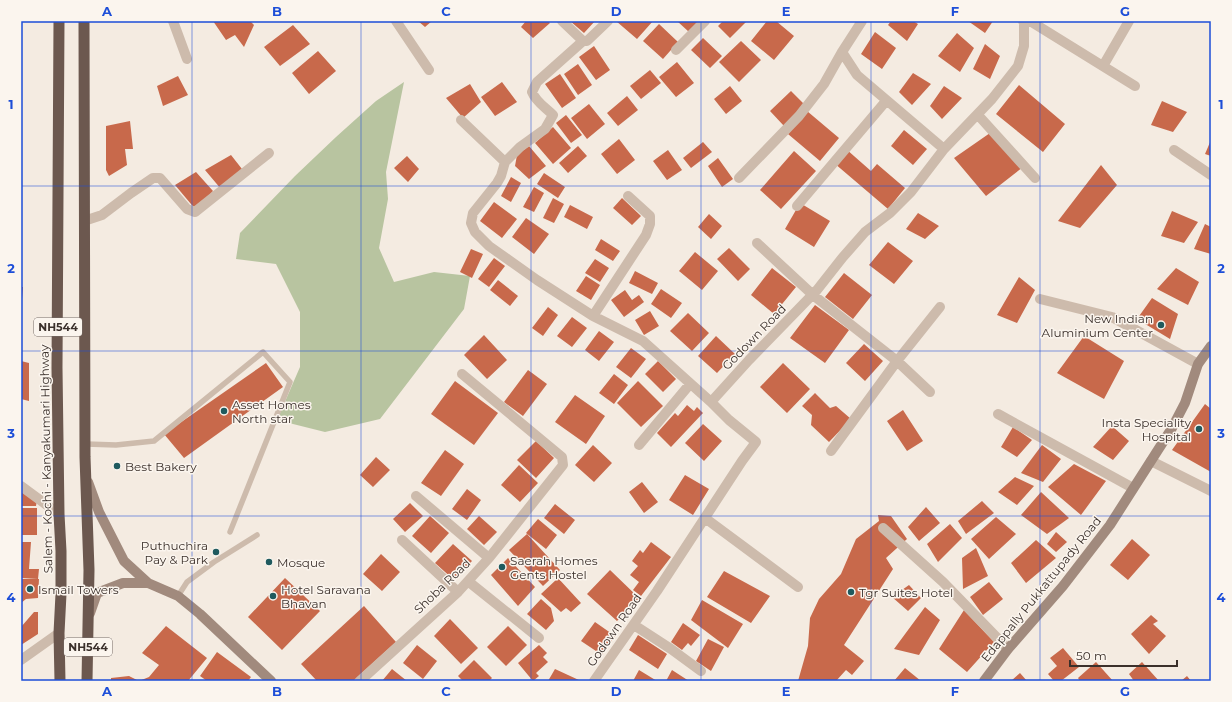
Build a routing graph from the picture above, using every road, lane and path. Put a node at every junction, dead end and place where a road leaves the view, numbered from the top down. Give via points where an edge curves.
1 (59, 21) edge
2 (85, 21) edge
3 (174, 21) edge
4 (396, 21) edge
5 (562, 21) edge
6 (608, 21) edge
7 (705, 21) edge
8 (862, 21) edge
9 (1023, 21) edge
10 (1030, 21) edge
11 (1129, 21) edge
12 (582, 41) junction
13 (676, 50) dead end
14 (842, 52) junction
15 (187, 60) dead end
16 (1103, 66) junction
17 (429, 70) dead end
18 (1135, 86) dead end
19 (886, 101) junction
20 (978, 114) junction
21 (461, 120) dead end
22 (944, 149) junction
23 (1174, 150) dead end
24 (269, 153) dead end
25 (504, 162) junction
26 (1211, 175) edge
27 (739, 178) dead end
28 (1035, 178) dead end
29 (628, 196) dead end
30 (797, 206) dead end
31 (84, 221) junction
32 (757, 243) dead end
33 (813, 295) junction
34 (1040, 299) dead end
35 (940, 307) dead end
36 (594, 316) junction
37 (1211, 346) edge
38 (897, 361) junction
39 (1198, 364) junction
40 (462, 374) dead end
41 (690, 384) junction
42 (930, 392) dead end
43 (711, 402) junction
44 (998, 414) dead end
45 (86, 444) junction
46 (638, 445) dead end
47 (832, 451) dead end
48 (85, 458) junction
49 (1151, 461) junction
50 (21, 486) edge
51 (1133, 488) junction
52 (1211, 491) edge
53 (416, 496) dead end
54 (59, 514) junction
55 (705, 518) junction
56 (883, 528) dead end
57 (230, 532) dead end
58 (258, 535) dead end
59 (402, 540) dead end
60 (489, 558) junction
61 (468, 582) junction
62 (148, 583) junction
63 (798, 588) dead end
64 (458, 592) junction
65 (178, 596) junction
66 (89, 613) junction
67 (634, 625) junction
68 (59, 633) junction
69 (539, 638) dead end
70 (1008, 649) junction
71 (21, 660) edge
72 (701, 671) dead end
73 (60, 681) edge
74 (88, 681) edge
75 (270, 681) edge
76 (360, 681) edge
77 (594, 681) edge
78 (984, 681) edge

1 - 54 highway, Salem - Kochi - Kanyakumari Highway / NH544
2 - 31 highway, NH544
3 - 15 street
4 - 17 street
5 - 12 street
6 - 12 street via 587,41
7 - 13 street
8 - 14 street
9 - 20 street, Godown Road via 1024,46 1018,66
10 - 16 street
11 - 16 street
12 - 25 street via 538,82 532,92 553,116 552,119 545,129
14 - 19 street via 857,75
14 - 27 street via 824,84 799,116
16 - 18 street
19 - 22 street
19 - 30 street
20 - 22 street, Godown Road
20 - 28 street
21 - 25 street
22 - 33 street, Godown Road via 911,192 890,213 865,232
23 - 26 street
24 - 31 street via 195,212 187,209 160,178 153,178 102,216
25 - 36 street via 497,183 473,213 471,223 475,232 489,246 537,280
29 - 36 street via 650,216 650,224 646,235
31 - 45 highway, NH544
32 - 33 street
33 - 38 street
33 - 43 street, Godown Road
34 - 39 street via 1112,317
35 - 38 street
36 - 41 street via 643,341
37 - 39 main road, Edappally Pukkattupady Road
38 - 42 street
38 - 47 street
39 - 49 main road, Edappally Pukkattupady Road via 1185,403
40 - 60 street via 562,457 563,465
41 - 43 street
41 - 46 street
43 - 55 street, Godown Road via 756,442
44 - 51 street
45 - 48 highway, NH544
45 - 57 lane via 116,445 154,441 263,352 290,382
48 - 62 main road via 88,485 114,543 124,561
48 - 66 highway, NH544
49 - 51 main road, Edappally Pukkattupady Road
49 - 52 street
50 - 54 street
51 - 70 main road, Edappally Pukkattupady Road via 1110,525 1063,586
53 - 60 street, Shoba Road
54 - 68 highway, Salem - Kochi - Kanyakumari Highway / NH544
55 - 63 street
55 - 67 street, Godown Road
56 - 70 street via 943,582
58 - 65 lane via 214,562 188,582
59 - 64 street
60 - 61 street, Shoba Road
61 - 64 street, Shoba Road
61 - 69 street
62 - 65 main road
62 - 66 main road via 123,583 97,593
64 - 76 street, Shoba Road
65 - 75 main road
66 - 74 highway, NH544
67 - 72 street
67 - 77 street, Godown Road
68 - 71 street
68 - 73 highway, Salem - Kochi - Kanyakumari Highway / NH544
70 - 78 main road, Edappally Pukkattupady Road

